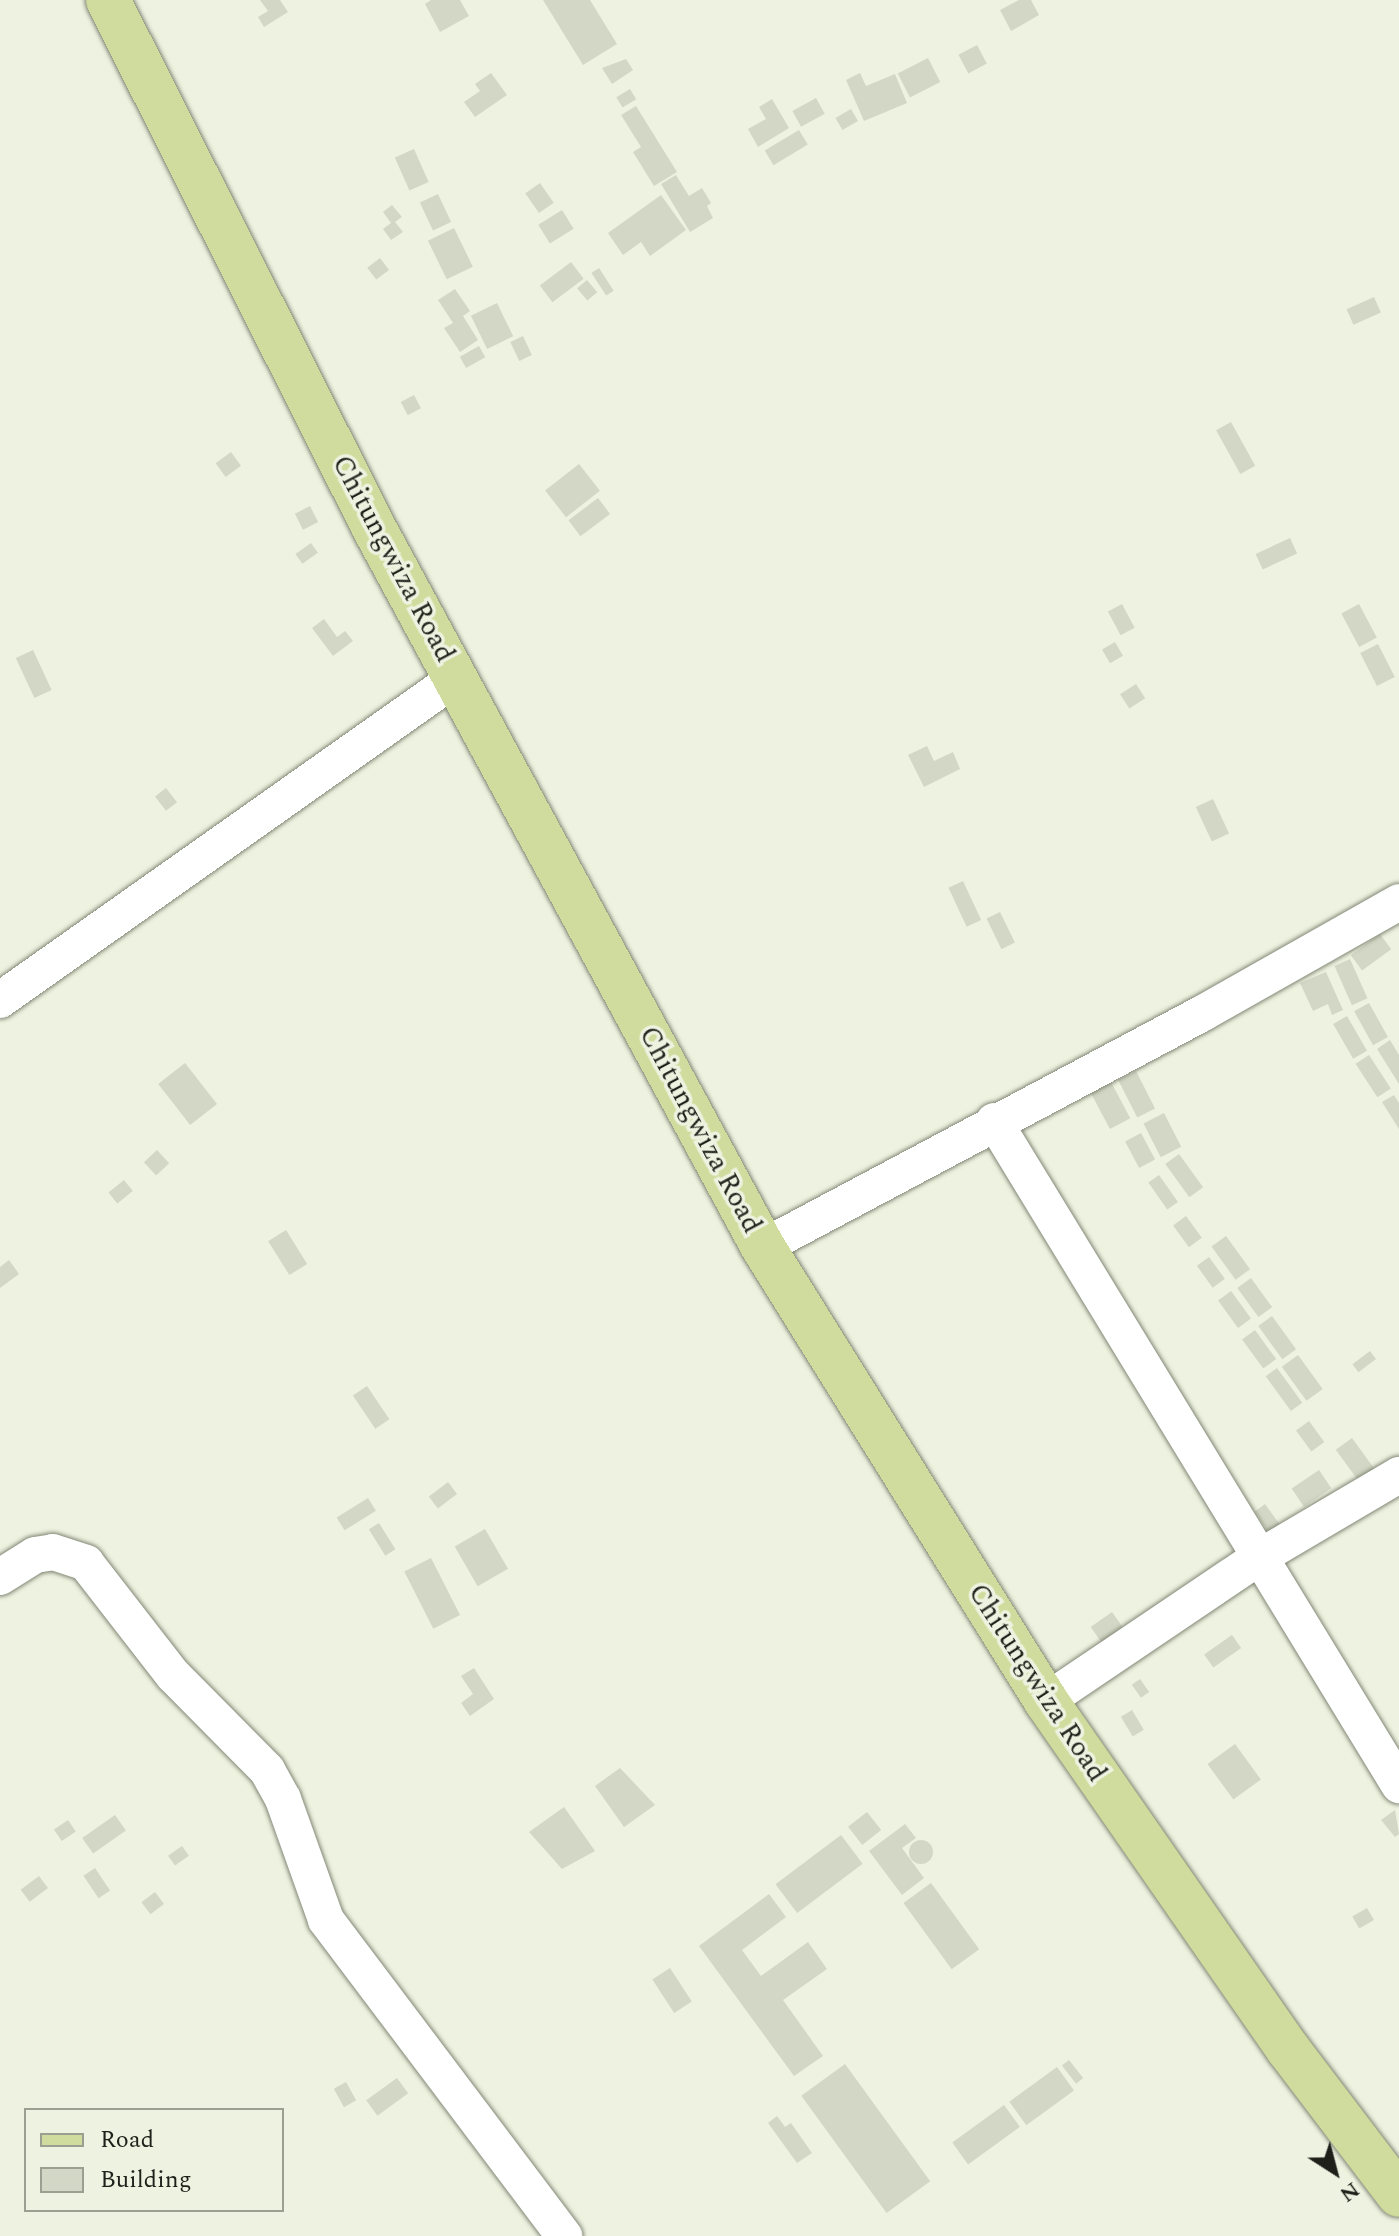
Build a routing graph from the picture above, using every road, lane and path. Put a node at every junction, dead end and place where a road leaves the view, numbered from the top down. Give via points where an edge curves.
1 (108, 0) edge
2 (456, 678) junction
3 (1399, 902) edge
4 (0, 1000) edge
5 (994, 1121) junction
6 (763, 1247) junction
7 (1399, 1475) edge
8 (1258, 1558) junction
9 (0, 1577) edge
10 (1046, 1701) junction
11 (1399, 1785) edge
12 (1399, 2195) edge
13 (564, 2236) edge

1 - 2 main road, Chitungwiza Road via 374,528
2 - 4 street
2 - 6 main road, Chitungwiza Road
3 - 5 street via 1203,1013
5 - 6 street
5 - 8 street
6 - 10 main road, Chitungwiza Road
7 - 8 street
8 - 10 street
8 - 11 street
9 - 13 street via 35,1555 53,1552 86,1563 173,1675 267,1770 288,1809 326,1920
10 - 12 main road, Chitungwiza Road via 1279,2036

